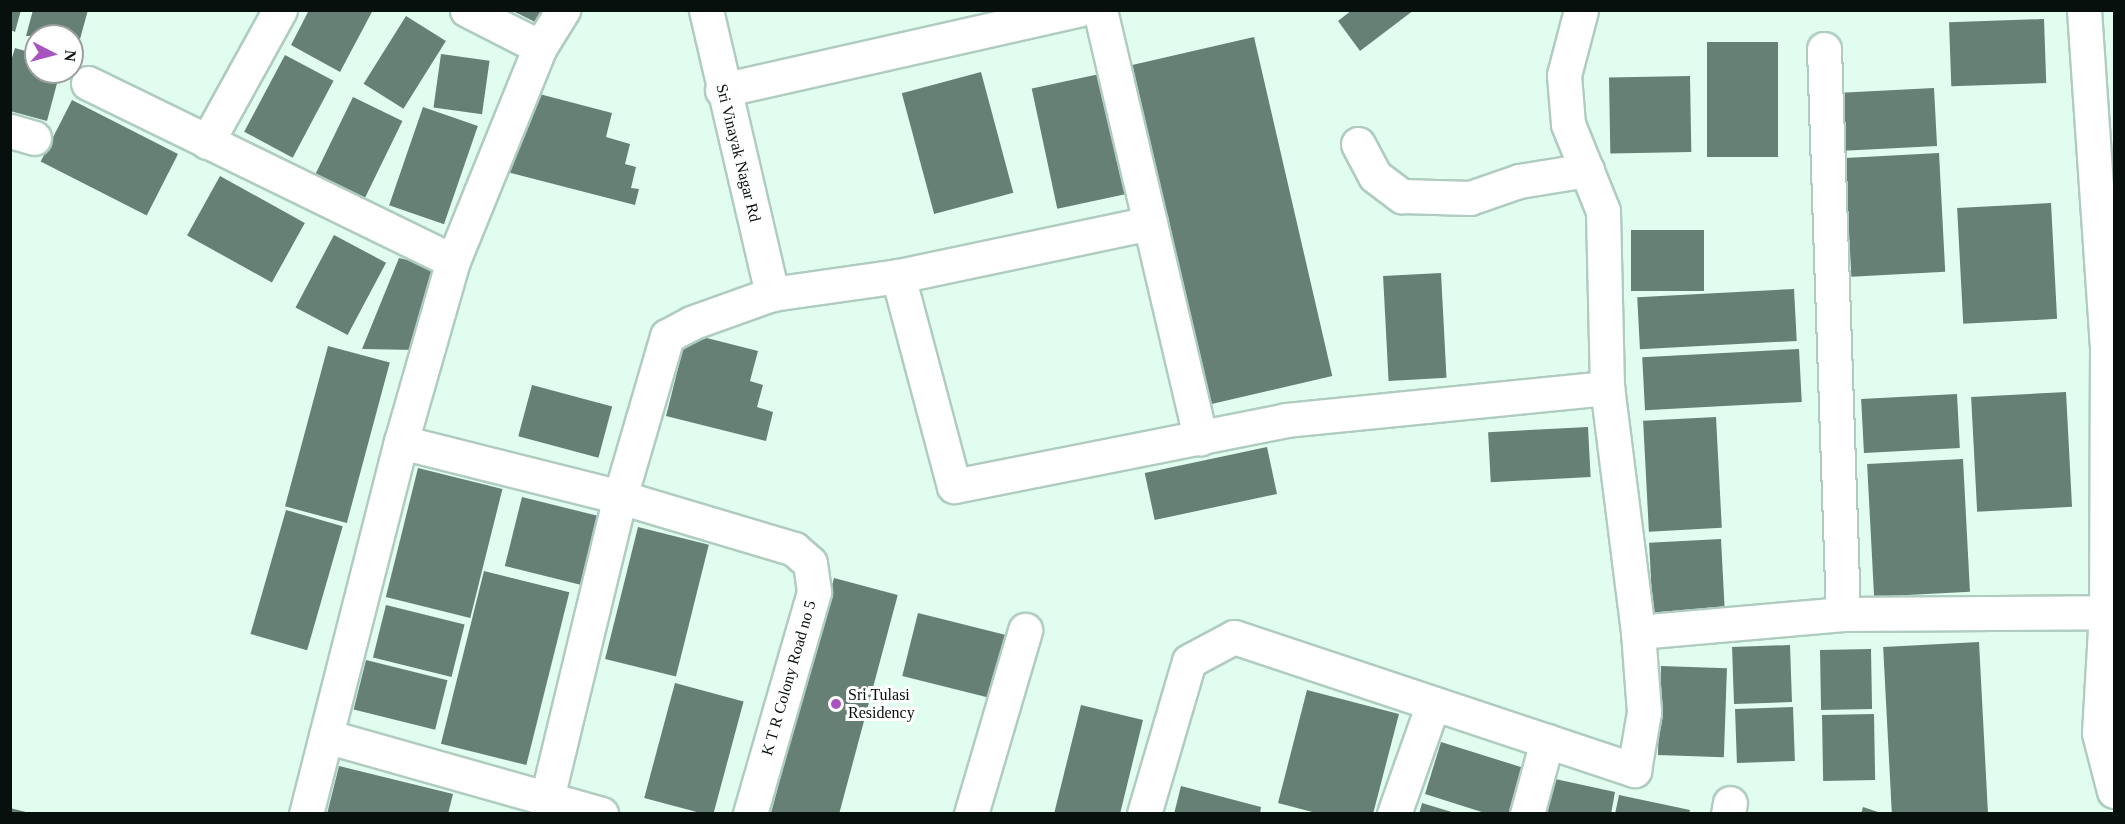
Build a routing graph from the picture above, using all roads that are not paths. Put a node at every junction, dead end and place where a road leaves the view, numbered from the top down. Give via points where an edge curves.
1 (280, 10) edge
2 (467, 10) edge
3 (562, 10) edge
4 (706, 10) edge
5 (1078, 10) edge
6 (1100, 10) edge
7 (1581, 10) edge
8 (2084, 10) edge
9 (540, 47) junction
10 (1824, 49) dead end
11 (88, 83) dead end
12 (722, 90) junction
13 (2102, 131) edge
14 (207, 142) junction
15 (1358, 144) dead end
16 (1587, 170) junction
17 (1150, 223) junction
18 (453, 261) junction
19 (897, 276) junction
20 (772, 294) junction
21 (2111, 347) edge
22 (1607, 388) junction
23 (1200, 438) junction
24 (401, 442) junction
25 (620, 497) junction
26 (2106, 612) junction
27 (1843, 614) junction
28 (1025, 630) dead end
29 (1638, 632) junction
30 (1433, 704) junction
31 (326, 736) junction
32 (1547, 741) junction
33 (2115, 791) edge
34 (547, 798) junction
35 (306, 813) edge
36 (600, 813) edge
37 (750, 813) edge
38 (971, 813) edge
39 (1144, 813) edge
40 (1394, 813) edge
41 (1527, 813) edge

1 - 14 street
2 - 9 street
3 - 9 street
4 - 12 street, Sri Vinayak Nagar Rd
5 - 12 street
6 - 17 street
7 - 16 street via 1564,75 1568,124
8 - 13 street
9 - 18 street
10 - 27 street
11 - 14 street
12 - 20 street, Sri Vinayak Nagar Rd
13 - 21 street
14 - 18 street
15 - 16 street via 1375,176 1402,196 1470,198 1519,181
16 - 22 street via 1603,211
17 - 19 street
17 - 23 street
18 - 24 street
19 - 20 street
19 - 23 street via 954,486
20 - 25 street via 691,322 667,336
21 - 26 street
22 - 23 street via 1286,420
22 - 29 street
24 - 25 street
24 - 31 street
25 - 34 street
25 - 37 street, K T R Colony Road no 5 via 795,549 810,563 814,592
26 - 27 street
26 - 33 street via 2099,733
27 - 29 street
28 - 38 street
29 - 32 street via 1644,712 1634,770
30 - 32 street
30 - 39 street via 1234,637 1190,662
30 - 40 street
31 - 34 street
31 - 35 street
32 - 41 street
34 - 36 street

